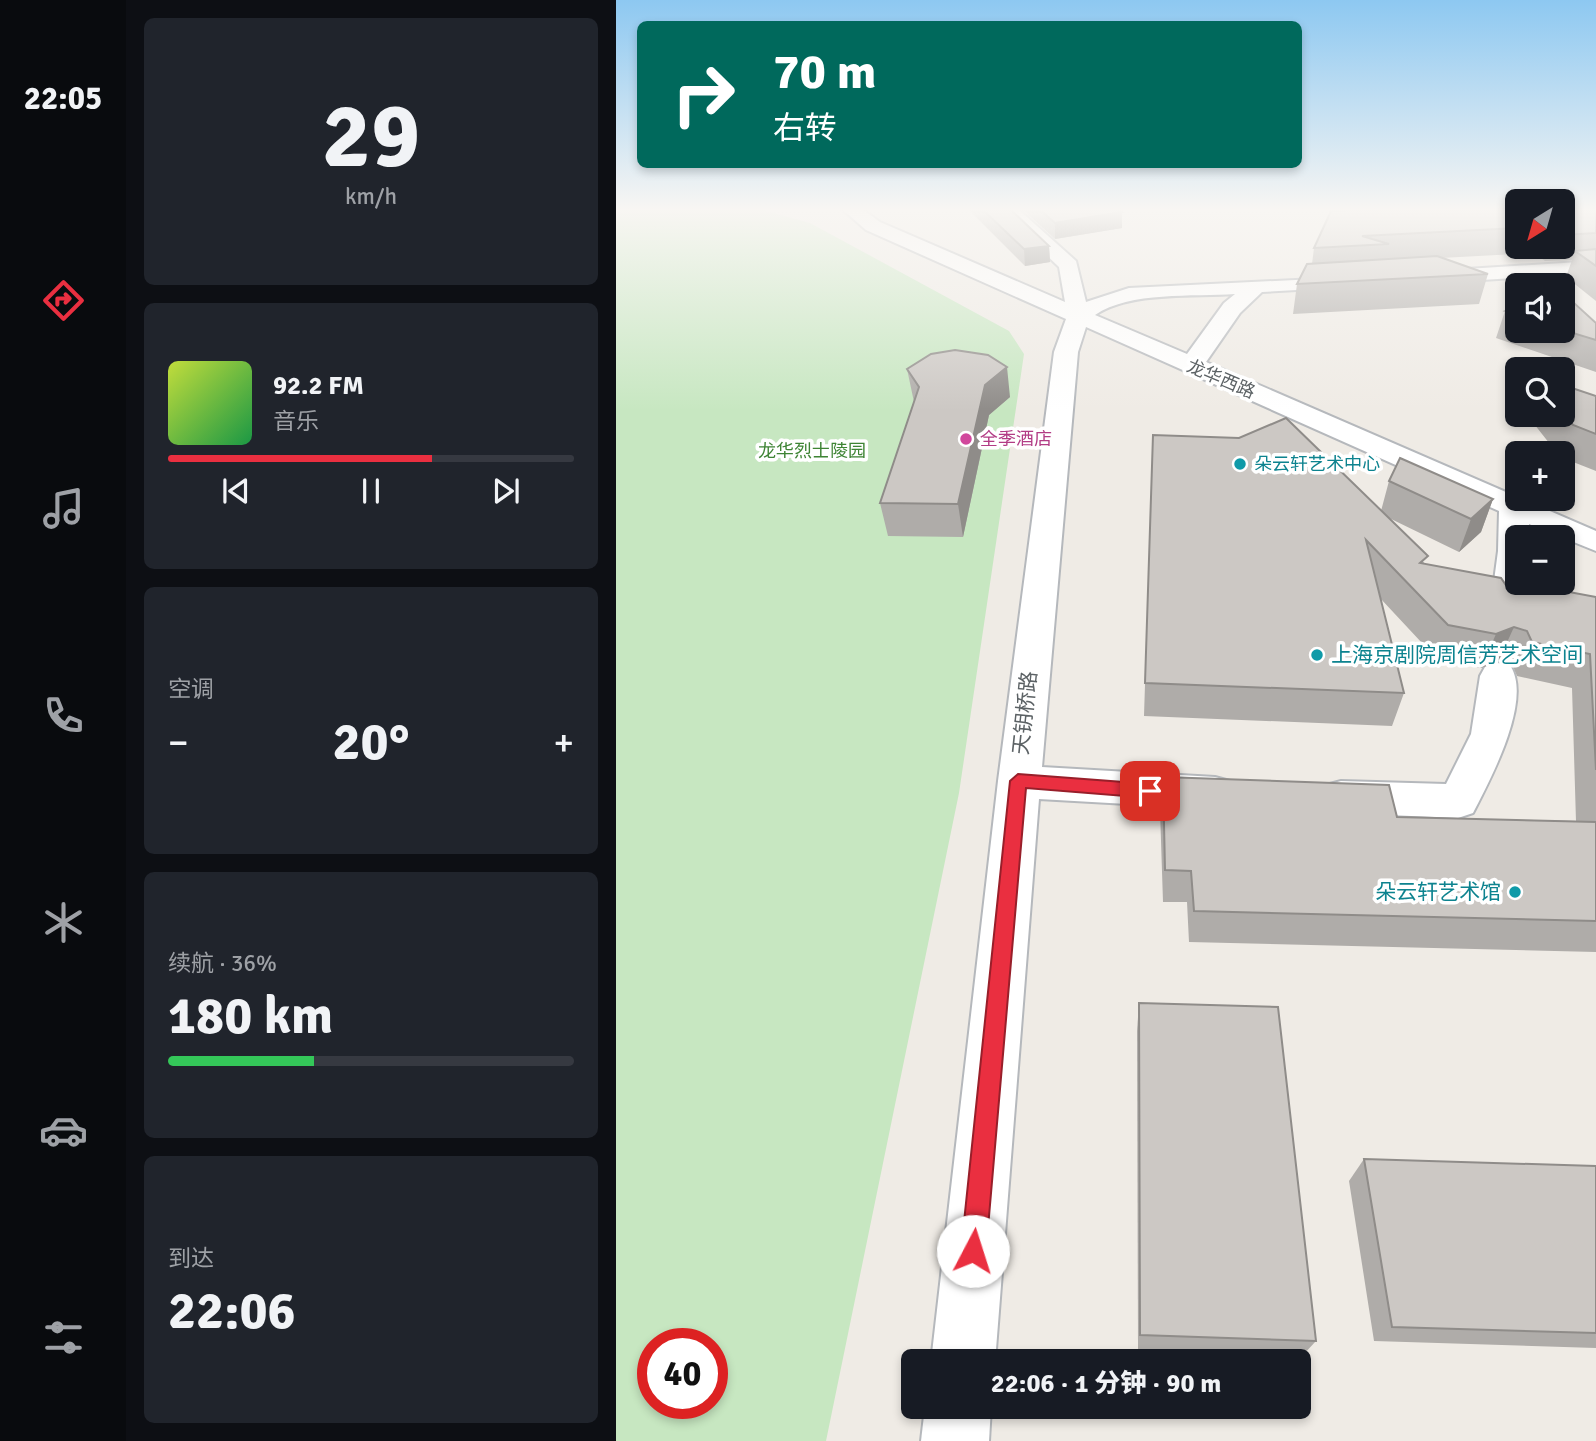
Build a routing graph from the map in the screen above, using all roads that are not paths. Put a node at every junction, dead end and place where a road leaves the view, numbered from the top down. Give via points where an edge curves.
1 (986, 276) edge
2 (1071, 276) edge
3 (1432, 276) edge
4 (1419, 277) edge
5 (1365, 281) edge
6 (1256, 287) junction
7 (1078, 317) junction
8 (1191, 366) junction
9 (1505, 502) edge
10 (1514, 511) edge
11 (1526, 511) edge
12 (1596, 541) edge
13 (1507, 611) edge
14 (1498, 676) dead end
15 (1018, 781) junction
16 (1248, 794) edge
17 (1304, 796) edge
18 (964, 1349) edge
19 (957, 1419) edge
20 (955, 1441) edge

1 - 7 street, 龙华西路
2 - 7 street
3 - 4 street
5 - 6 street
6 - 7 street via 1129,294 1100,302
6 - 8 street via 1232,308
7 - 8 street, 龙华西路
7 - 15 street, 天钥桥路 via 1066,352
8 - 9 street, 龙华西路
10 - 13 street
11 - 12 street, 龙华西路
14 - 17 street via 1491,734 1458,801
15 - 16 street
15 - 18 street, 天钥桥路
19 - 20 street

